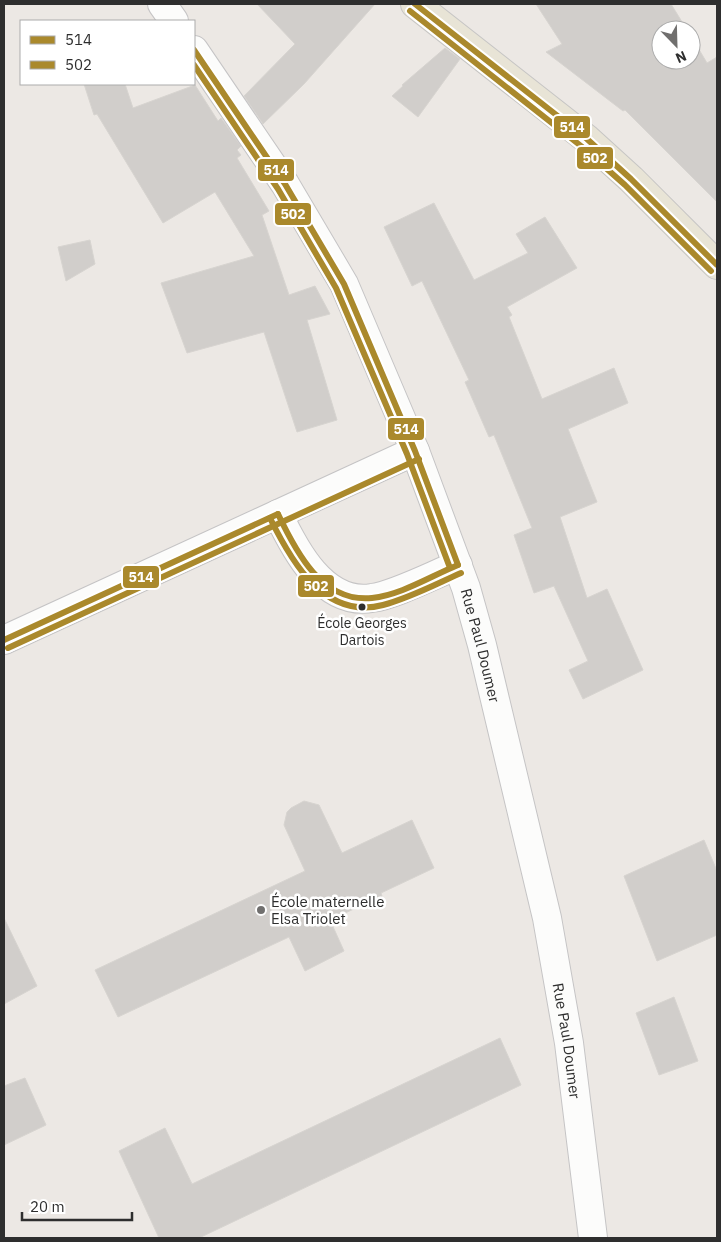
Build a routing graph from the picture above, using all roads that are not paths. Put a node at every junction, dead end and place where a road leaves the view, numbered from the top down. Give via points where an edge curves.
1 (162, 4) edge
2 (415, 4) edge
3 (173, 20) edge
4 (195, 51) edge
5 (717, 265) edge
6 (415, 451) junction
7 (278, 514) junction
8 (458, 565) junction
9 (4, 640) edge
10 (592, 1238) edge

1 - 3 street
2 - 5 main road via 587,139
4 - 6 street, Rue Paul Doumer via 285,184 344,284
6 - 7 street
6 - 8 street, Rue Paul Doumer
7 - 8 street via 289,538 312,570 328,587 345,596 371,598
7 - 9 street
8 - 10 street, Rue Paul Doumer via 482,645 548,918 569,1043

